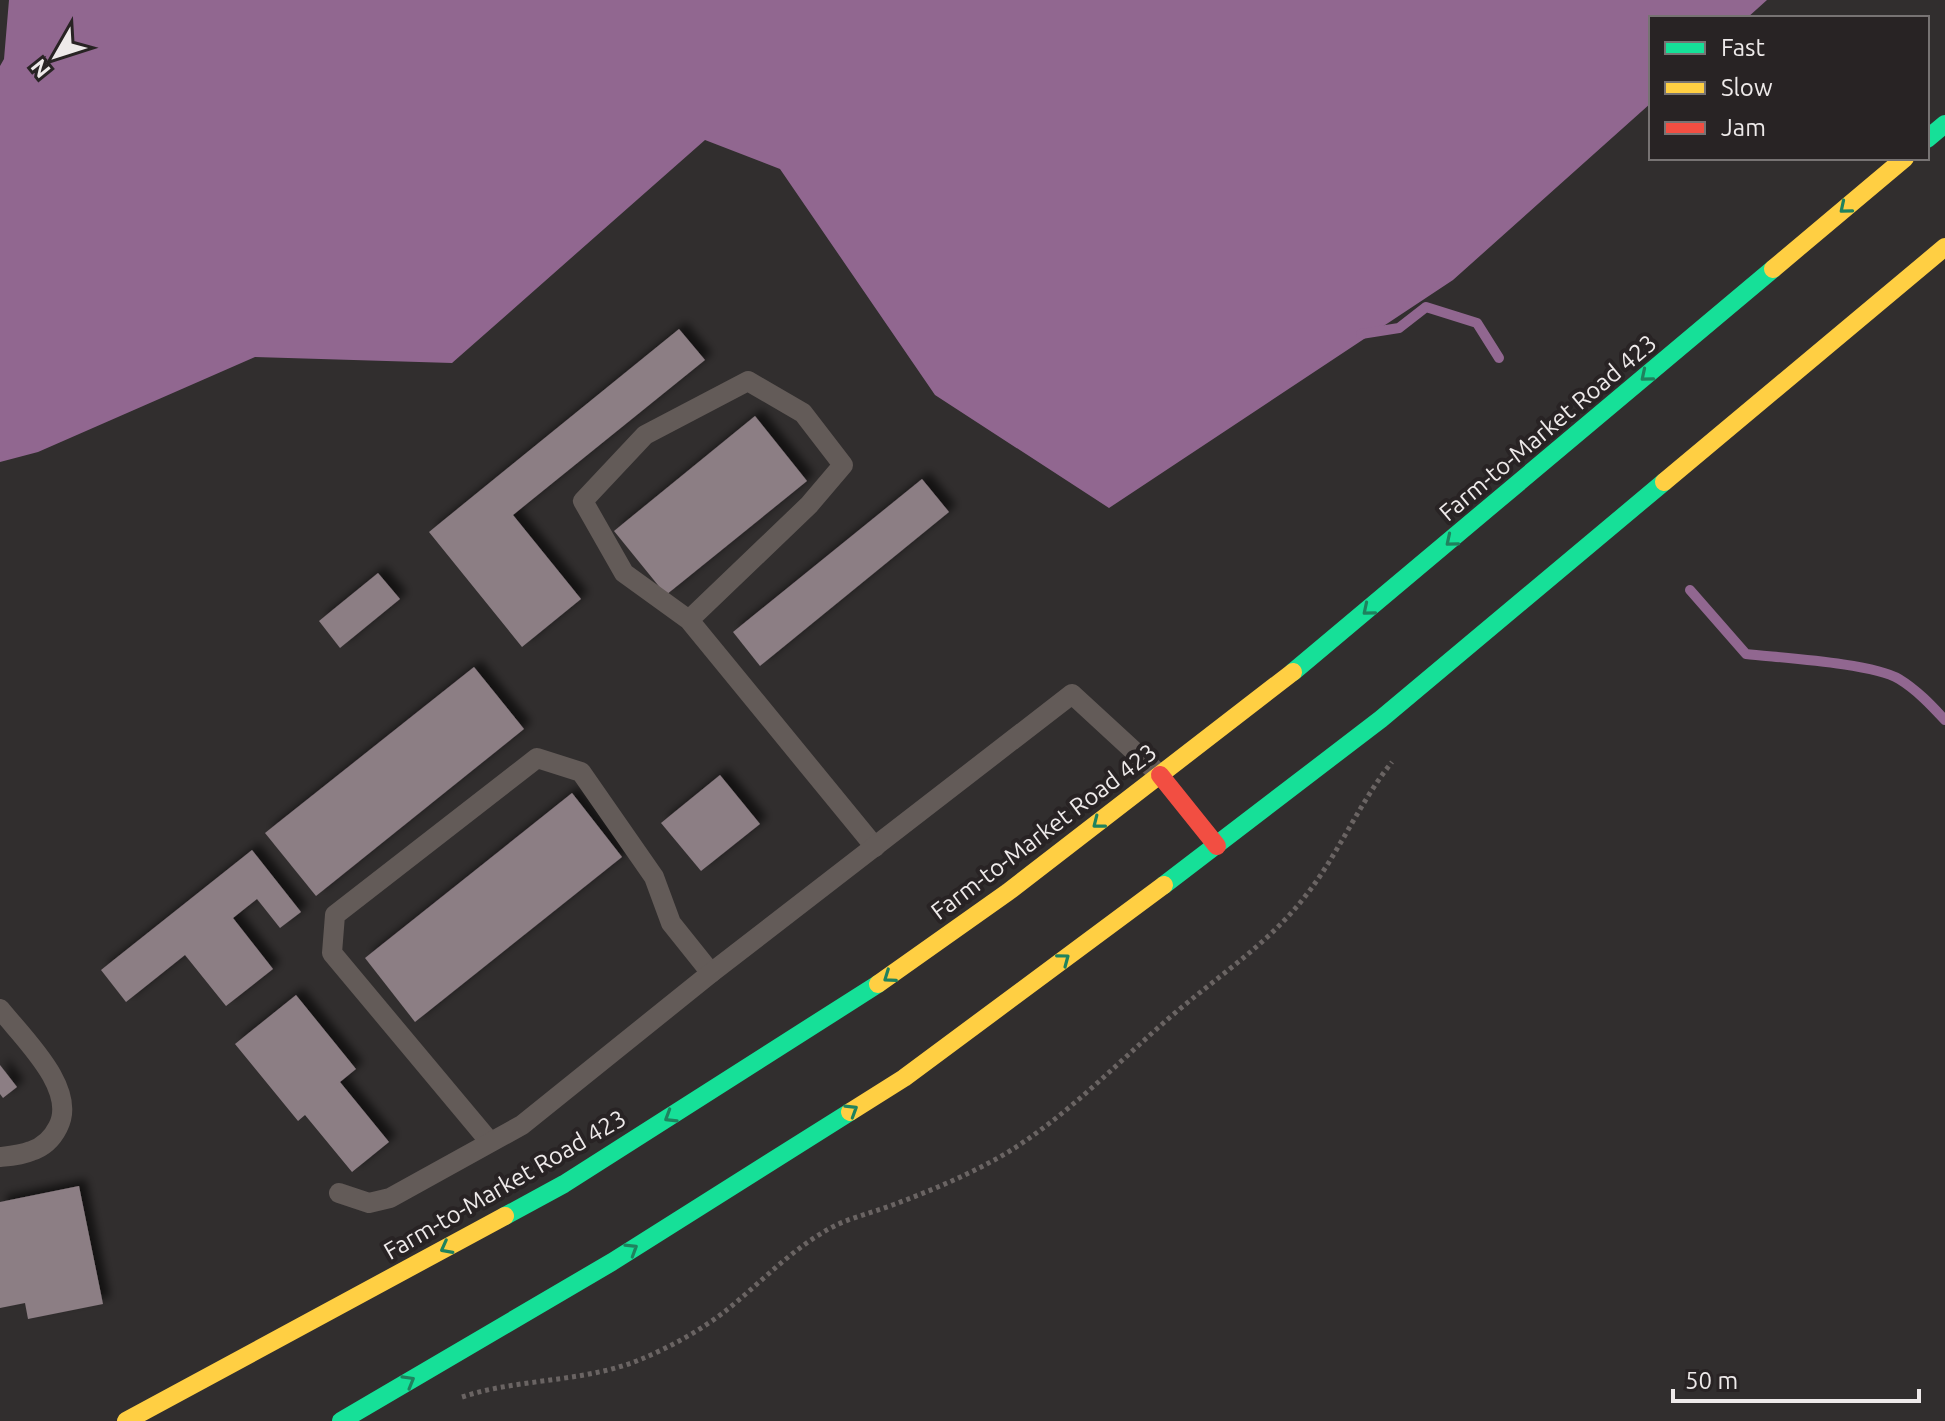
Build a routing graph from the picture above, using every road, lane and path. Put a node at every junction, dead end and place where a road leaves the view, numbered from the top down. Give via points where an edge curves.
1 (1945, 124) edge
2 (1929, 137) edge
3 (1903, 160) edge
4 (1945, 247) edge
5 (689, 620) junction
6 (1399, 754) dead end
7 (1160, 775) junction
8 (1217, 846) junction
9 (875, 847) junction
10 (711, 973) junction
11 (0, 1009) edge
12 (490, 1142) junction
13 (0, 1157) edge
14 (339, 1193) dead end
15 (461, 1397) dead end
16 (126, 1421) edge
17 (341, 1421) edge

1 - 2 main road
3 -> 7 main road, Farm-to-Market Road 423 via 1324,648
4 - 8 main road via 1381,719
5 - 5 lane via 624,573 583,501 645,435 748,381 803,413 843,465 809,505
5 - 9 lane
6 - 15 path via 1363,801 1309,892 1275,932 1059,1116 1016,1146 947,1184 822,1233 776,1265 727,1310 640,1360
7 - 8 main road
7 - 9 lane via 1072,694
7 -> 16 main road, Farm-to-Market Road 423 via 853,1002 564,1184
17 -> 8 main road via 612,1262 904,1078
9 - 10 lane
10 - 12 lane via 522,1125
10 - 12 lane via 671,923 654,877 581,772 537,758 525,767 335,915 332,953
11 - 13 lane via 50,1073 62,1096 63,1119 52,1139 32,1151
12 - 14 lane via 390,1198 369,1203

